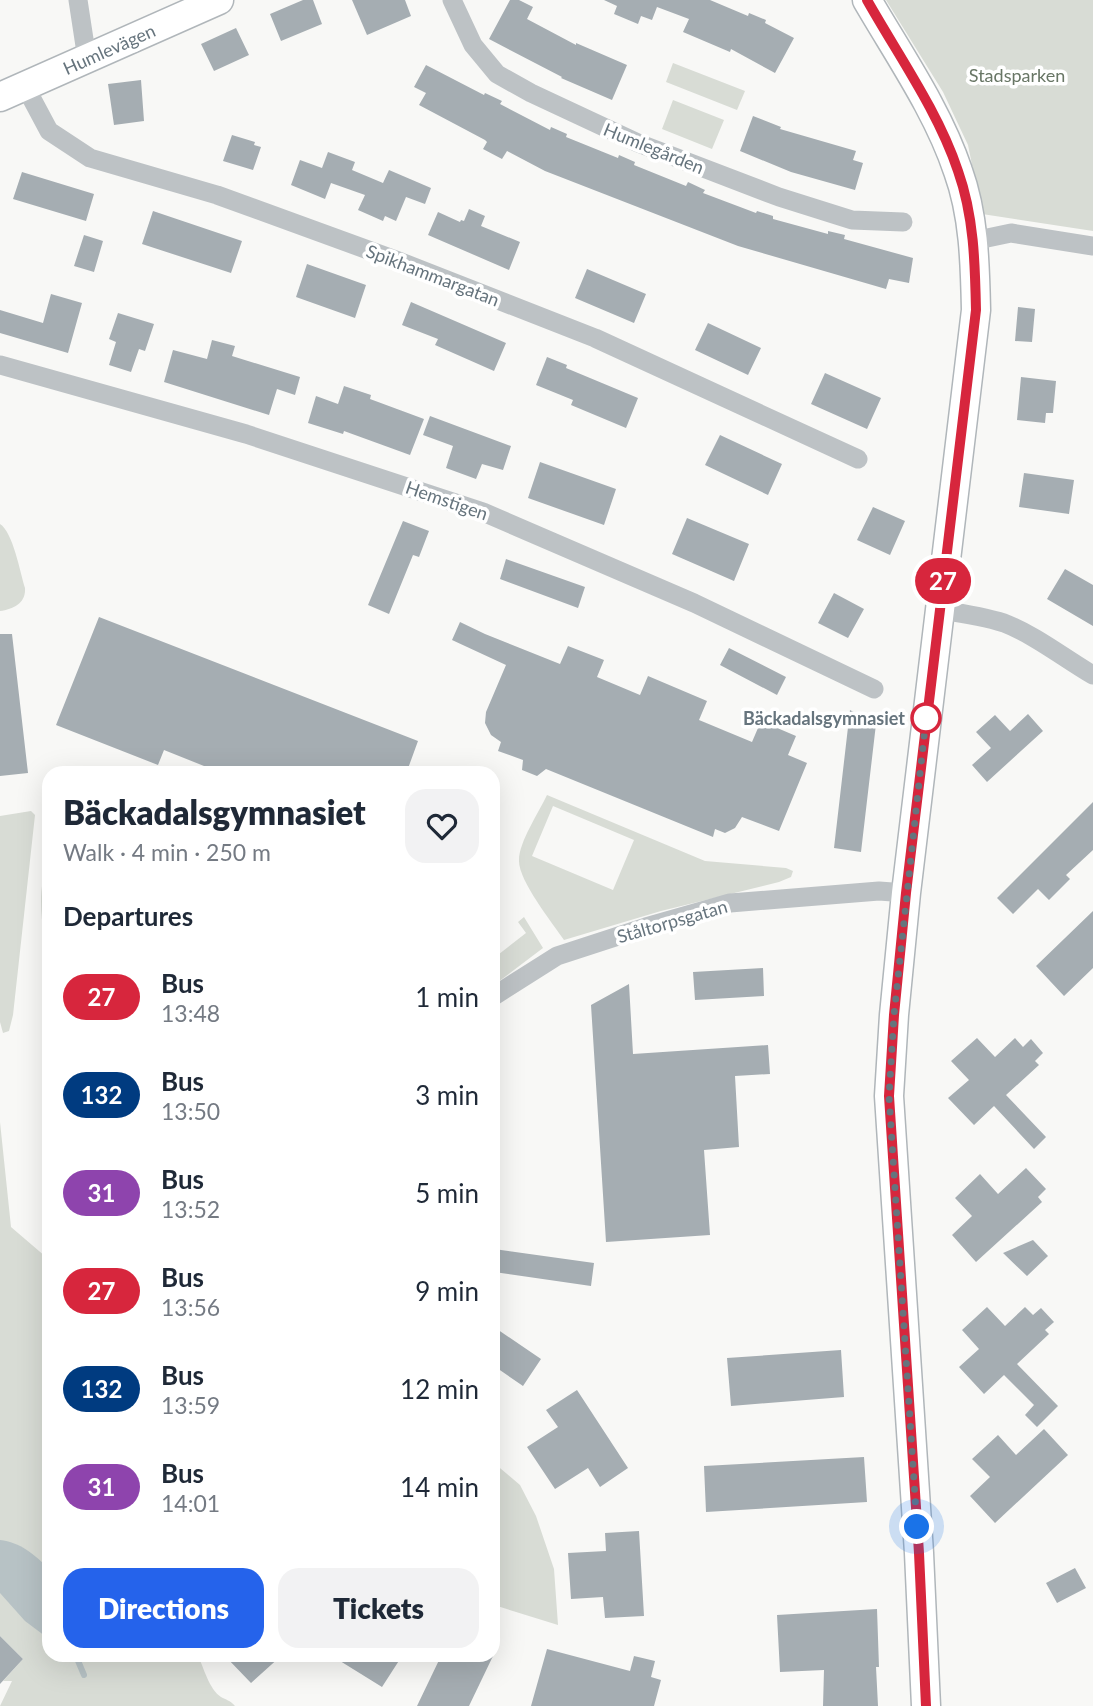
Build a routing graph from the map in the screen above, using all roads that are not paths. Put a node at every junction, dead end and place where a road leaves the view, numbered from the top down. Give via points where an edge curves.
1 (78, 0) edge
2 (219, 0) edge
3 (452, 0) edge
4 (867, 0) edge
5 (87, 59) junction
6 (13, 92) edge
7 (903, 222) dead end
8 (973, 241) junction
9 (1093, 246) edge
10 (0, 365) edge
11 (858, 460) dead end
12 (940, 610) junction
13 (1093, 676) edge
14 (874, 689) dead end
15 (906, 893) junction
16 (500, 992) edge
17 (926, 1706) edge

1 - 5 street
2 - 5 street, Humlevägen
3 - 7 street, Humlegården via 473,44 497,74 531,93 638,143 779,197 852,220
4 - 8 street via 951,152 967,201
5 - 6 street, Humlevägen
6 - 11 street, Spikhammargatan via 49,131 90,158 217,195 595,338
8 - 9 street via 1011,233
8 - 12 street via 976,310
10 - 14 street, Hemstigen via 246,434 483,512 694,603
12 - 13 street via 1005,624
12 - 15 street
15 - 16 street, Ståltorpsgatan via 879,891 730,903 557,956
15 - 17 street via 889,1096

